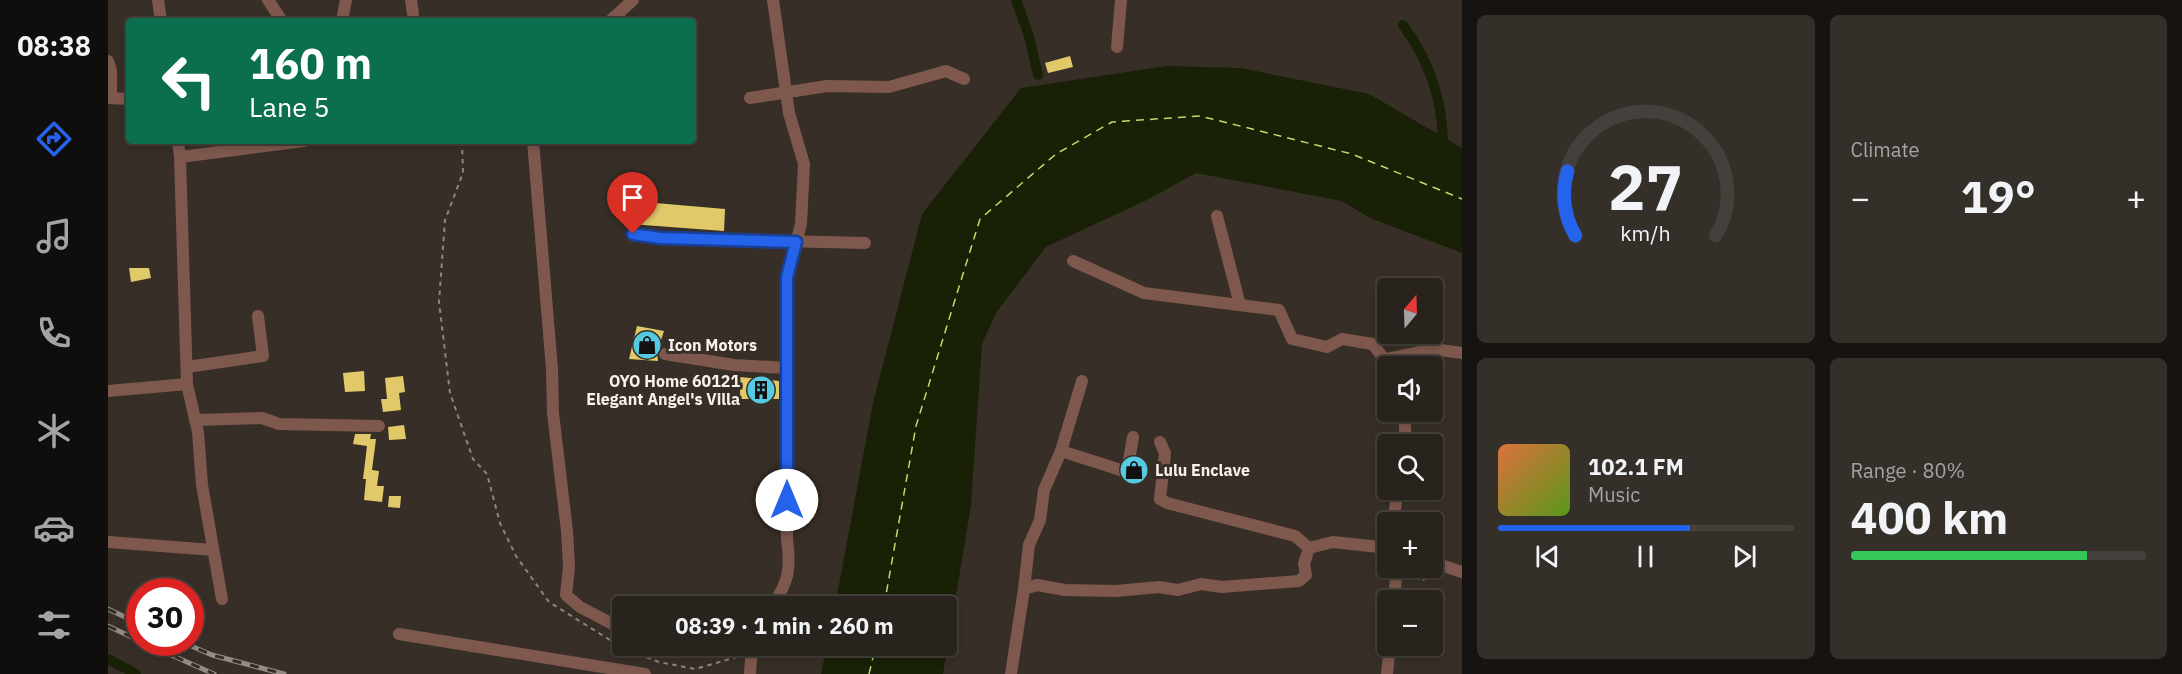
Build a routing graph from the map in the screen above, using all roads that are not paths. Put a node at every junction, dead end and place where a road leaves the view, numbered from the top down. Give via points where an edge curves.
1 (158, 0) edge
2 (268, 0) edge
3 (345, 0) edge
4 (411, 0) edge
5 (633, 0) edge
6 (772, 0) edge
7 (1121, 0) edge
8 (413, 14) dead end
9 (160, 18) edge
10 (280, 18) edge
11 (342, 18) edge
12 (613, 18) edge
13 (1117, 47) dead end
14 (108, 61) edge
15 (964, 80) dead end
16 (786, 94) junction
17 (110, 98) edge
18 (750, 98) dead end
19 (126, 99) edge
20 (178, 144) edge
21 (281, 144) edge
22 (533, 144) edge
23 (180, 157) junction
24 (1217, 216) dead end
25 (633, 234) dead end
26 (796, 242) junction
27 (865, 243) dead end
28 (1073, 261) dead end
29 (1240, 305) junction
30 (258, 316) dead end
31 (1462, 353) edge
32 (665, 354) dead end
33 (1382, 356) edge
34 (1410, 356) edge
35 (187, 367) junction
36 (786, 368) junction
37 (1082, 381) dead end
38 (187, 384) junction
39 (108, 391) edge
40 (195, 420) junction
41 (379, 426) dead end
42 (1133, 437) dead end
43 (1160, 442) dead end
44 (1062, 451) junction
45 (108, 542) edge
46 (1377, 547) edge
47 (1309, 548) junction
48 (213, 550) junction
49 (1443, 566) edge
50 (1462, 572) edge
51 (1024, 589) junction
52 (779, 596) edge
53 (222, 599) dead end
54 (612, 624) edge
55 (399, 634) dead end
56 (751, 656) edge
57 (1389, 656) edge
58 (645, 674) edge
59 (750, 674) edge
60 (1011, 674) edge
61 (1388, 674) edge

1 - 9 street
2 - 10 street
3 - 11 street
4 - 8 street
5 - 12 street
6 - 16 street
7 - 13 street
14 - 17 street
15 - 16 street via 946,71 889,87 827,86
16 - 18 street
16 - 26 street via 804,164 801,224
17 - 19 street
20 - 23 street
21 - 23 street
22 - 54 street via 553,413 567,531 566,595
23 - 35 street
24 - 29 street
25 - 26 street
26 - 27 street
26 - 36 street via 787,277
28 - 29 street via 1144,293
29 - 33 street via 1279,310 1292,339 1327,347 1342,339 1373,344
30 - 35 street via 263,356
31 - 34 street via 1432,349
32 - 36 street
35 - 38 street
36 - 52 street via 790,565
37 - 44 street
38 - 39 street
38 - 40 street
40 - 41 street via 261,418 279,424
40 - 48 street
42 - 44 street via 1126,472
43 - 47 street via 1165,453 1160,499 1295,536
44 - 51 street via 1044,490 1040,520 1029,545
45 - 48 street
46 - 47 street via 1333,542
47 - 51 street via 1306,575 1299,581 1222,587 1201,584 1178,590 1065,590 1037,585
48 - 53 street
49 - 50 street
51 - 60 street
55 - 58 street
56 - 59 street
57 - 61 street

